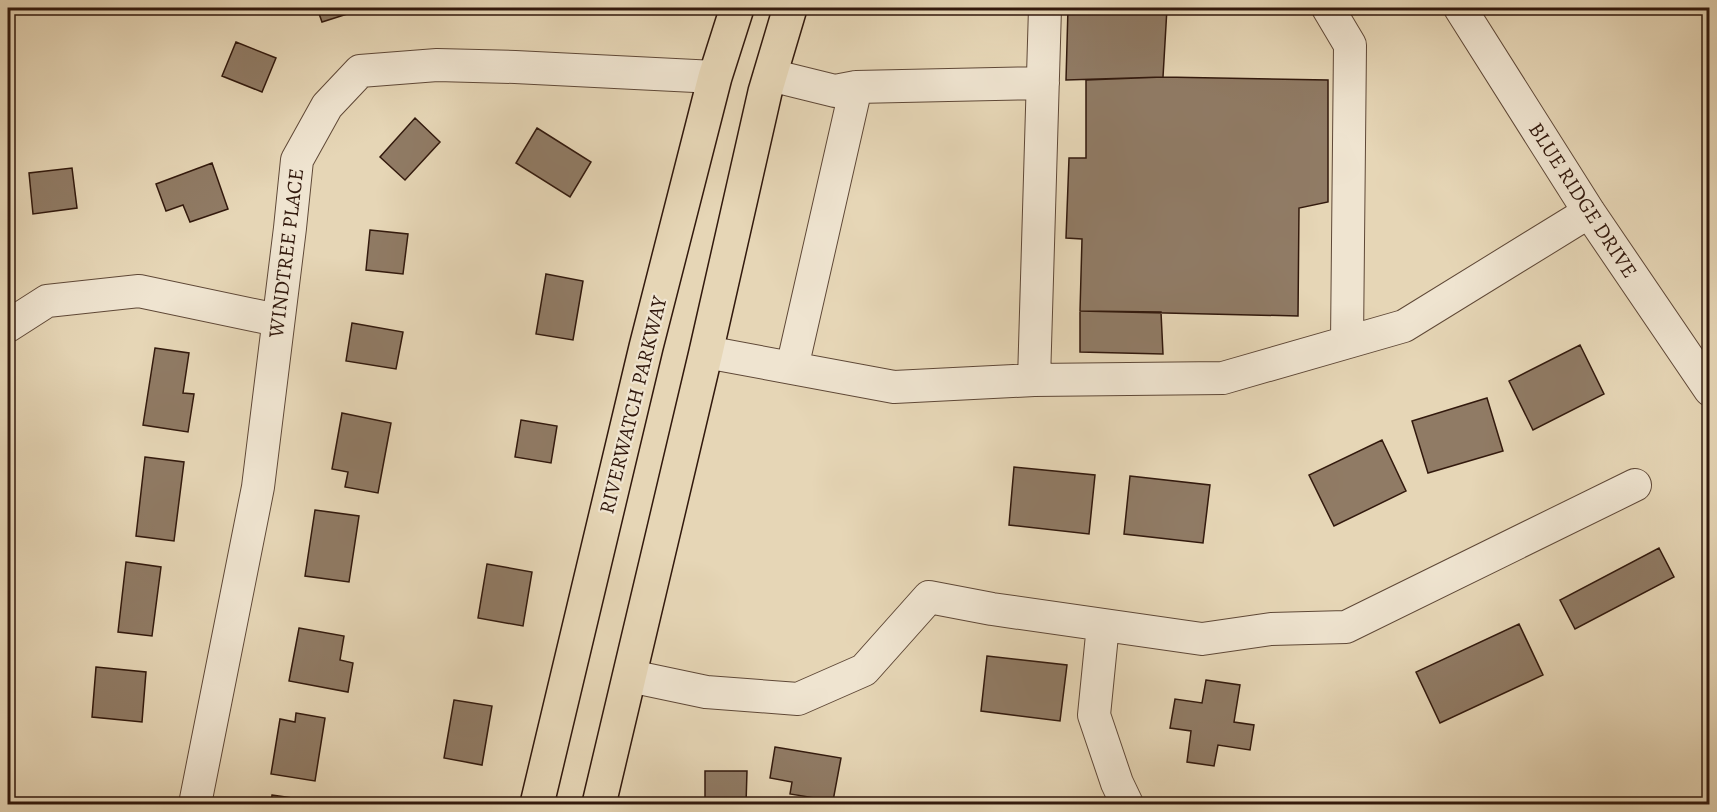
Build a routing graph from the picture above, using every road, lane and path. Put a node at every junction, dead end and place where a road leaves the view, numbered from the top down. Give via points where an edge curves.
1 (736, 8) edge
2 (790, 8) edge
3 (1045, 8) edge
4 (1328, 8) edge
5 (1460, 8) edge
6 (770, 75) junction
7 (715, 77) junction
8 (1043, 82) junction
9 (856, 87) junction
10 (1589, 212) junction
11 (278, 320) junction
12 (8, 326) edge
13 (1347, 342) junction
14 (706, 352) junction
15 (792, 368) junction
16 (1034, 380) junction
17 (1710, 390) edge
18 (1635, 485) dead end
19 (1103, 625) junction
20 (630, 676) junction
21 (195, 804) edge
22 (537, 804) edge
23 (599, 804) edge
24 (1127, 804) edge

1 - 7 main road, RIVERWATCH PARKWAY
2 - 6 main road
3 - 8 street
4 - 13 street via 1350,45
5 - 10 street, BLUE RIDGE DRIVE
6 - 9 street via 834,91
6 - 14 main road
7 - 11 street, WINDTREE PLACE via 436,65 360,71 327,106 297,160
7 - 22 main road, RIVERWATCH PARKWAY via 646,346
8 - 9 street
8 - 16 street
9 - 15 street
10 - 13 street via 1404,326
10 - 17 street, BLUE RIDGE DRIVE
11 - 12 street via 139,291 47,301
11 - 21 street, WINDTREE PLACE via 258,487
13 - 16 street via 1223,378
14 - 15 street
14 - 20 main road
15 - 16 street via 894,387
18 - 19 street via 1346,627 1271,629 1202,639
19 - 20 street via 929,597 864,669 798,699 706,693
19 - 24 street via 1094,715
20 - 23 main road

